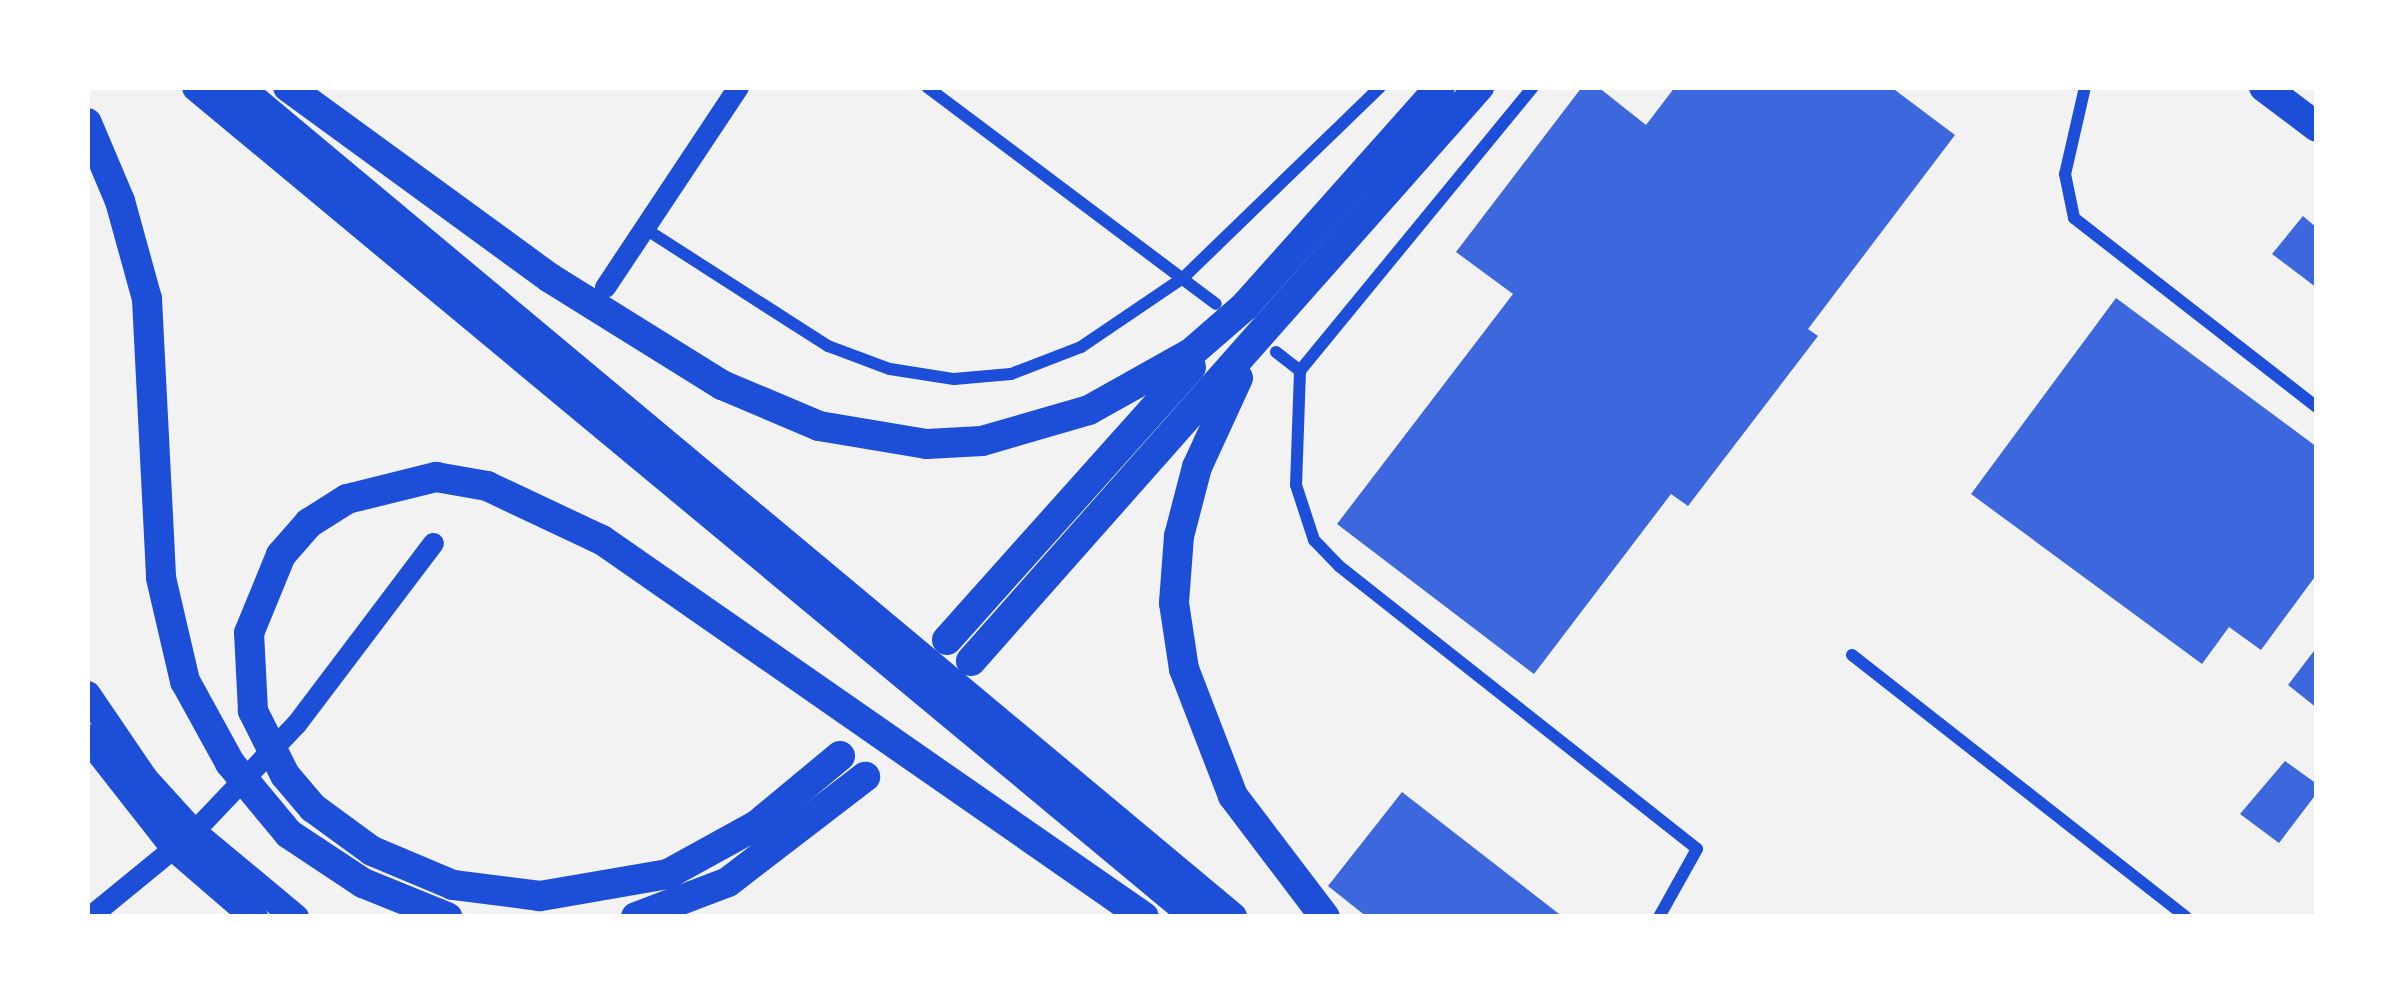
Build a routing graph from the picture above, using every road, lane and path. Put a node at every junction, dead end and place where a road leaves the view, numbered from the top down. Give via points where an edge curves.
1 (197, 87) edge
2 (238, 87) edge
3 (288, 87) edge
4 (738, 87) edge
5 (927, 87) edge
6 (1381, 87) edge
7 (1440, 87) edge
8 (1479, 87) edge
9 (1533, 87) edge
10 (2085, 87) edge
11 (2264, 87) edge
12 (87, 123) edge
13 (2317, 127) edge
14 (644, 228) junction
15 (1183, 278) junction
16 (604, 287) dead end
17 (1251, 322) junction
18 (1300, 371) junction
19 (2317, 407) edge
20 (434, 543) dead end
21 (959, 650) dead end
22 (1852, 655) dead end
23 (87, 694) edge
24 (87, 737) edge
25 (840, 757) dead end
26 (865, 777) dead end
27 (183, 840) junction
28 (1195, 906) edge
29 (88, 917) edge
30 (254, 917) edge
31 (295, 917) edge
32 (447, 917) edge
33 (636, 917) edge
34 (1144, 917) edge
35 (1232, 917) edge
36 (1325, 917) edge
37 (1659, 917) edge
38 (2186, 917) edge

1 - 28 highway
2 - 28 highway
3 - 17 highway via 676,359 770,407 872,439 982,441 1089,410
4 - 14 street
5 - 15 street
6 - 15 street
7 - 17 highway
8 - 17 highway
9 - 18 street
10 - 19 street via 2065,174 2074,218
11 - 13 highway
12 - 32 highway via 121,201 147,298 161,578 185,680 208,728 290,834 363,883
14 - 15 street via 828,346 890,369 954,379 1011,374 1081,347
14 - 16 street
15 - 17 street
17 - 18 street
17 - 21 highway
17 - 36 highway via 1196,467 1174,603 1204,735 1233,796
18 - 37 street via 1296,485 1314,540 1697,849
20 - 27 street via 351,659
22 - 38 street
23 - 27 highway
24 - 27 highway
25 - 34 highway via 711,854 668,874 585,894 453,885 372,851 285,776 254,711 249,633 260,593 309,523 393,483 436,477 488,486 602,541
26 - 33 highway via 728,882
27 - 29 street
27 - 30 highway
27 - 31 highway
28 - 35 highway

